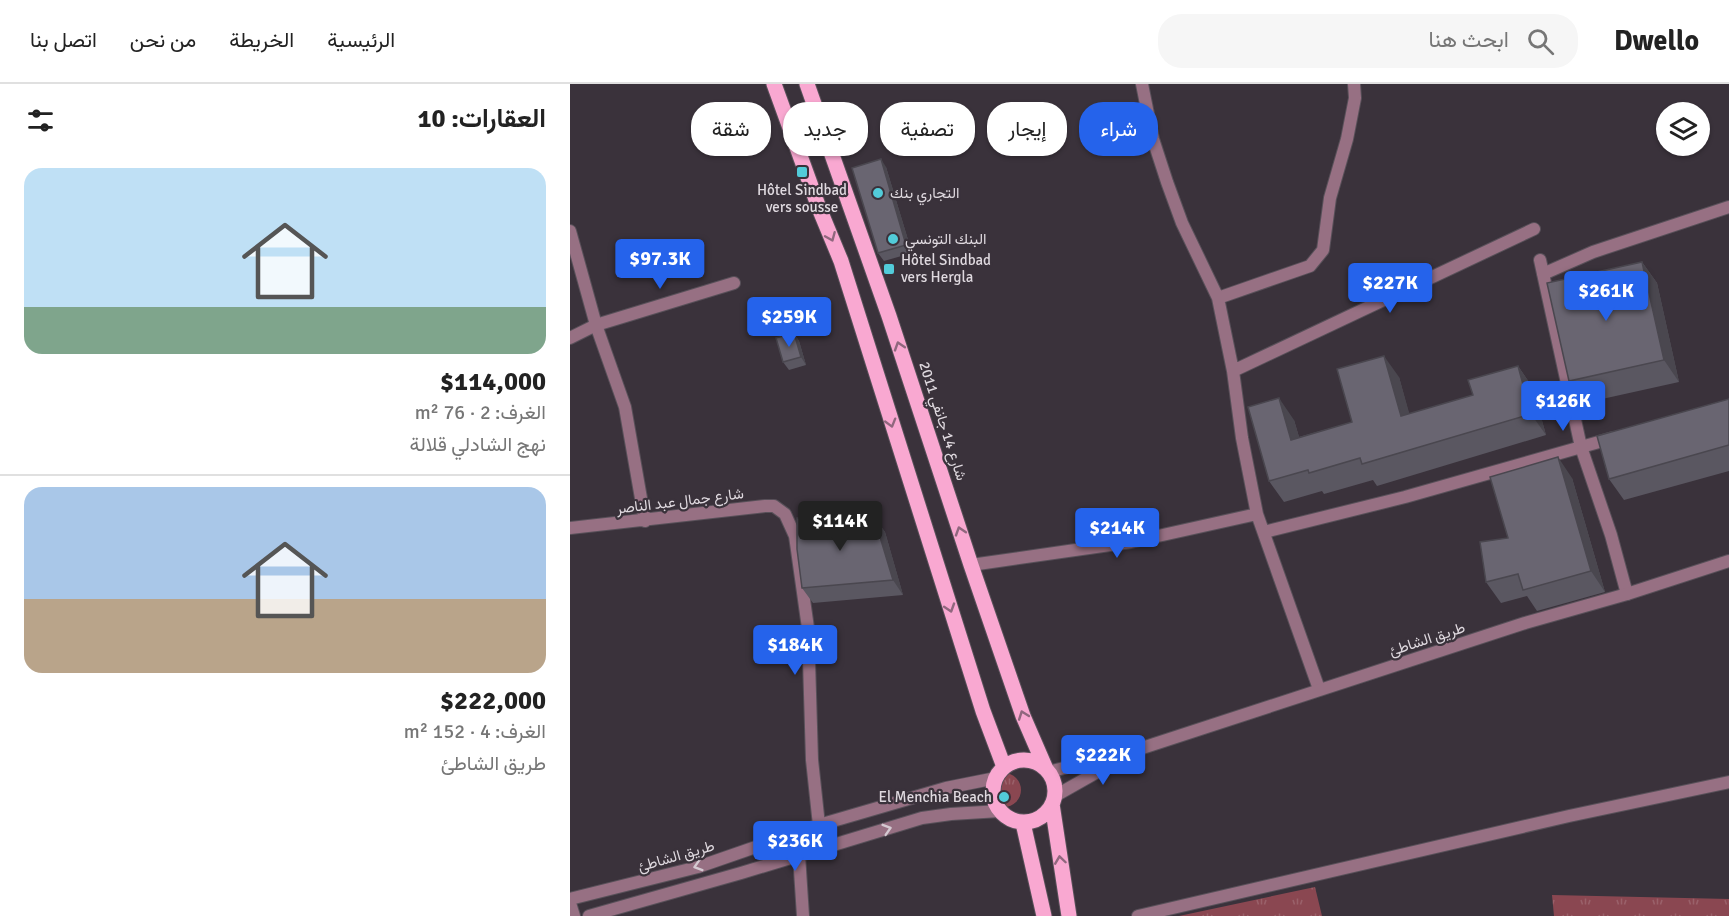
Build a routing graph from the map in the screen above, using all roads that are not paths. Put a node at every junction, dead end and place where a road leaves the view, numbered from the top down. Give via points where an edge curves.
1 (774, 84) edge
2 (807, 84) edge
3 (1142, 84) edge
4 (1354, 84) edge
5 (1729, 207) edge
6 (1534, 229) dead end
7 (570, 231) edge
8 (1540, 260) dead end
9 (1543, 274) junction
10 (734, 283) dead end
11 (1218, 298) junction
12 (596, 325) junction
13 (570, 338) edge
14 (1233, 371) junction
15 (1627, 434) edge
16 (1581, 447) junction
17 (1257, 514) junction
18 (645, 521) junction
19 (570, 528) edge
20 (1264, 532) junction
21 (1729, 561) edge
22 (971, 565) junction
23 (1627, 594) junction
24 (1319, 689) junction
25 (1136, 750) junction
26 (1047, 770) junction
27 (1000, 772) junction
28 (1729, 782) edge
29 (1053, 800) junction
30 (1000, 812) junction
31 (1023, 823) junction
32 (819, 825) junction
33 (799, 855) junction
34 (570, 901) edge
35 (574, 916) edge
36 (589, 916) edge
37 (803, 916) edge
38 (1044, 916) edge
39 (1068, 916) edge
40 (1138, 916) edge

1 -> 27 main road via 841,261
22 -> 2 main road, شارع 14 جانفي 2011 via 890,316
3 - 11 street via 1167,182
4 - 11 street via 1355,98 1330,198 1323,250 1310,266
5 - 9 street via 1593,252
6 - 14 street
7 - 12 street
8 - 9 street
9 - 16 street
10 - 12 street
11 - 14 street
12 - 13 street
12 - 18 street via 625,407
14 - 17 street
15 - 16 street
16 - 20 street
16 - 23 street
17 - 20 street
17 - 22 street via 1131,542
18 - 19 street, شارع جمال عبد الناصر
18 - 32 street, شارع جمال عبد الناصر via 774,506 788,519 795,536 808,628 812,760
20 - 24 street
21 - 23 street, طريق الشاطئ
26 -> 22 main road, شارع 14 جانفي 2011 via 1023,716
23 - 24 street, طريق الشاطئ
24 - 25 street, طريق الشاطئ
25 - 26 street, طريق الشاطئ
25 - 29 street, طريق الشاطئ
26 - 27 main road via 1021,760
26 - 29 main road via 1053,779
27 - 30 main road via 992,789
27 - 32 street, طريق الشاطئ
28 - 40 street
29 - 31 main road via 1045,814
39 -> 29 main road
30 - 31 main road
33 -> 30 street via 922,818
31 - 38 main road
32 -> 34 street, طريق الشاطئ via 698,867
33 - 36 street
33 - 37 street
34 - 35 street

